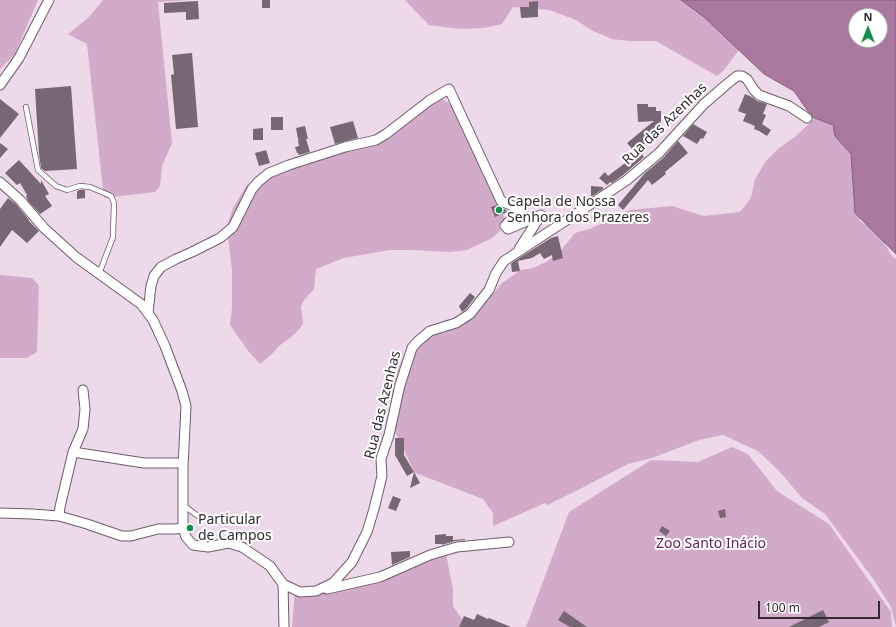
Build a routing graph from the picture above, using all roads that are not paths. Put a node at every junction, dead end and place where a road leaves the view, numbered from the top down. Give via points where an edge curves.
1 (49, 0) edge
2 (0, 84) edge
3 (26, 107) dead end
4 (807, 118) dead end
5 (0, 182) edge
6 (517, 252) junction
7 (99, 274) junction
8 (148, 313) junction
9 (83, 390) dead end
10 (73, 452) junction
11 (183, 463) junction
12 (183, 505) junction
13 (0, 513) edge
14 (59, 516) junction
15 (227, 521) dead end
16 (183, 528) junction
17 (509, 542) dead end
18 (283, 584) junction
19 (316, 591) junction
20 (284, 627) edge

1 - 2 street via 19,58
3 - 7 lane via 38,170 56,186 67,190 80,186 90,187 111,196 114,203 113,237
4 - 6 street, Rua das Azenhas via 789,106 759,95 747,79 737,76 704,104 659,153 627,180
5 - 7 street via 20,200 44,228
6 - 8 street via 541,215 508,229 506,226 520,209 501,201 449,89 376,140 345,147 269,173 252,189 233,227 220,238 161,267 154,276 151,286
6 - 19 street, Rua das Azenhas via 504,261 489,290 470,314 456,323 430,331 412,348 381,459 382,476 367,532 352,562 333,583
7 - 8 street via 141,304
8 - 11 street via 165,346 186,406
9 - 10 street via 85,409 82,429
10 - 11 street via 144,463
10 - 14 street
11 - 12 street
12 - 15 lane via 198,516
12 - 16 street
13 - 14 street
14 - 16 street via 122,536 158,529
16 - 18 street via 193,545 208,547 228,543 242,547 270,566
17 - 19 street via 457,546 380,577
18 - 19 street, Rua das Azenhas via 300,592
18 - 20 street

